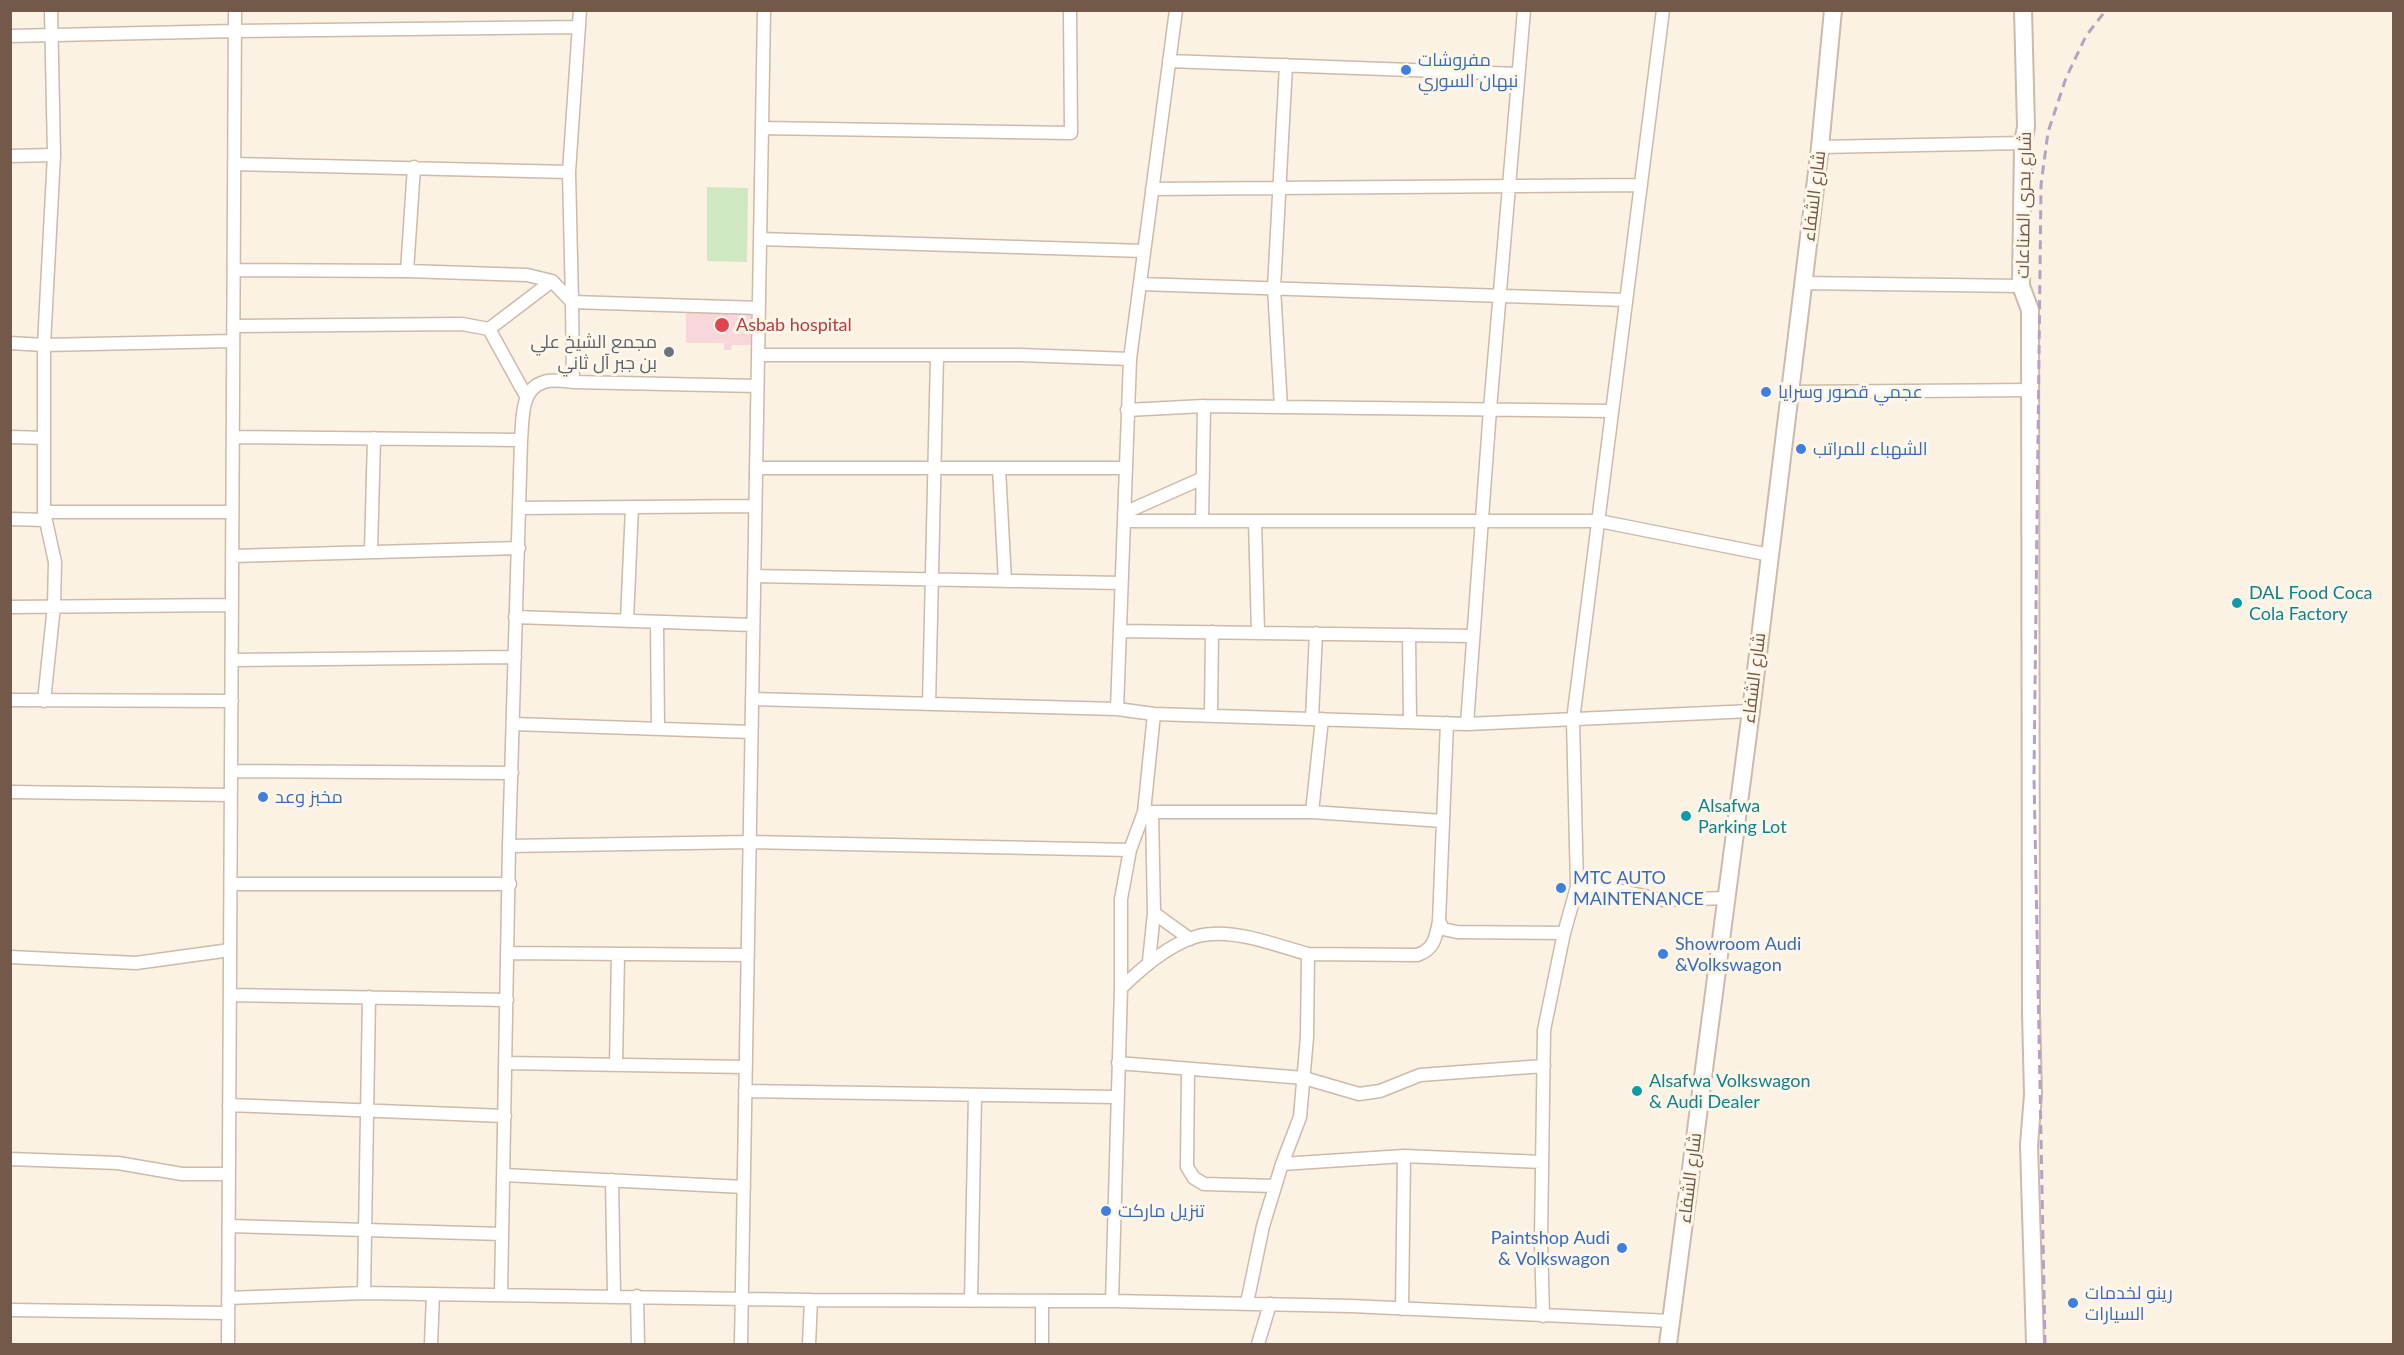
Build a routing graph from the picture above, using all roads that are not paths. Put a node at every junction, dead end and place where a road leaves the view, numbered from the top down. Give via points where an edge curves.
1 (51, 10) edge
2 (235, 10) edge
3 (580, 10) edge
4 (764, 10) edge
5 (1070, 10) edge
6 (1176, 10) edge
7 (1524, 10) edge
8 (1663, 10) edge
9 (1833, 10) edge
10 (2023, 10) edge
11 (579, 27) junction
12 (235, 31) junction
13 (51, 34) junction
14 (10, 36) edge
15 (1169, 61) junction
16 (1286, 65) junction
17 (1518, 74) junction
18 (762, 128) junction
19 (2023, 142) junction
20 (1821, 147) junction
21 (10, 156) edge
22 (54, 156) junction
23 (234, 165) junction
24 (414, 167) junction
25 (569, 172) junction
26 (1509, 185) junction
27 (1641, 185) junction
28 (1279, 188) junction
29 (1152, 189) junction
30 (760, 238) junction
31 (1144, 251) junction
32 (234, 270) junction
33 (407, 271) junction
34 (552, 281) junction
35 (1803, 283) junction
36 (1140, 284) junction
37 (2021, 286) junction
38 (1274, 288) junction
39 (1500, 296) junction
40 (1626, 300) junction
41 (572, 302) junction
42 (759, 308) junction
43 (233, 326) junction
44 (489, 329) junction
45 (233, 341) junction
46 (10, 343) edge
47 (44, 345) junction
48 (758, 355) junction
49 (937, 356) junction
50 (1130, 359) junction
51 (573, 382) junction
52 (757, 386) junction
53 (2030, 390) junction
54 (1790, 392) junction
55 (526, 396) junction
56 (1204, 406) junction
57 (1281, 407) junction
58 (1127, 410) junction
59 (1490, 410) junction
60 (1612, 411) junction
61 (10, 437) edge
62 (233, 437) junction
63 (44, 438) junction
64 (374, 438) junction
65 (521, 440) junction
66 (756, 468) junction
67 (934, 468) junction
68 (999, 468) junction
69 (1126, 468) junction
70 (1203, 478) junction
71 (755, 506) junction
72 (632, 507) junction
73 (519, 508) junction
74 (232, 512) junction
75 (44, 516) junction
76 (1124, 517) junction
77 (10, 519) edge
78 (1202, 521) junction
79 (1255, 521) junction
80 (1482, 521) junction
81 (1599, 521) junction
82 (519, 548) junction
83 (371, 551) junction
84 (1770, 555) junction
85 (232, 556) junction
86 (754, 576) junction
87 (932, 580) junction
88 (1005, 581) junction
89 (1121, 583) junction
90 (231, 605) junction
91 (54, 606) junction
92 (10, 607) edge
93 (515, 617) junction
94 (627, 620) junction
95 (657, 622) junction
96 (753, 625) junction
97 (1120, 631) junction
98 (1212, 632) junction
99 (1257, 632) junction
100 (1316, 633) junction
101 (1409, 635) junction
102 (1473, 636) junction
103 (515, 657) junction
104 (232, 660) junction
105 (752, 699) junction
106 (10, 700) edge
107 (45, 701) junction
108 (231, 701) junction
109 (929, 704) junction
110 (1117, 709) junction
111 (1750, 711) junction
112 (1154, 714) junction
113 (1211, 715) junction
114 (1317, 718) junction
115 (1573, 720) junction
116 (1410, 722) junction
117 (1447, 723) junction
118 (513, 724) junction
119 (1467, 724) junction
120 (658, 729) junction
121 (751, 732) junction
122 (231, 771) junction
123 (512, 773) junction
124 (10, 792) edge
125 (231, 795) junction
126 (1148, 812) junction
127 (1312, 812) junction
128 (1443, 820) junction
129 (749, 842) junction
130 (509, 846) junction
131 (1130, 850) junction
132 (231, 884) junction
133 (510, 884) junction
134 (1577, 887) junction
135 (1726, 898) junction
136 (1154, 913) junction
137 (1439, 921) junction
138 (1564, 933) junction
139 (1190, 939) junction
140 (230, 950) junction
141 (508, 953) junction
142 (618, 954) junction
143 (1308, 954) junction
144 (748, 955) junction
145 (10, 957) edge
146 (1149, 961) junction
147 (1121, 988) junction
148 (230, 995) junction
149 (369, 998) junction
150 (507, 1000) junction
151 (506, 1063) junction
152 (1118, 1063) junction
153 (616, 1065) junction
154 (1544, 1066) junction
155 (746, 1067) junction
156 (1188, 1069) junction
157 (1304, 1078) junction
158 (745, 1091) junction
159 (975, 1095) junction
160 (1116, 1097) junction
161 (230, 1105) junction
162 (367, 1110) junction
163 (505, 1116) junction
164 (1404, 1156) junction
165 (10, 1159) edge
166 (1542, 1162) junction
167 (1282, 1164) junction
168 (229, 1174) junction
169 (504, 1175) junction
170 (612, 1180) junction
171 (1275, 1186) junction
172 (744, 1187) junction
173 (229, 1226) junction
174 (365, 1230) junction
175 (502, 1234) junction
176 (364, 1293) junction
177 (434, 1294) junction
178 (501, 1294) junction
179 (614, 1296) junction
180 (637, 1296) junction
181 (742, 1297) junction
182 (228, 1298) junction
183 (811, 1300) junction
184 (971, 1301) junction
185 (1112, 1301) junction
186 (1042, 1302) junction
187 (1247, 1303) junction
188 (1270, 1304) junction
189 (1402, 1309) junction
190 (10, 1310) edge
191 (228, 1313) junction
192 (1543, 1316) junction
193 (1671, 1322) junction
194 (228, 1344) edge
195 (431, 1344) edge
196 (638, 1344) edge
197 (741, 1344) edge
198 (809, 1344) edge
199 (1042, 1344) edge
200 (1258, 1344) edge
201 (1668, 1344) edge
202 (2035, 1344) edge

1 - 13 street
2 - 12 street
3 - 11 street
4 - 18 street
5 - 18 street via 1071,133
6 - 15 street
7 - 17 street
8 - 27 street
9 - 20 street, شارع الشفاء
10 - 19 street, شارع بحرى الصناعات
11 - 12 street
11 - 25 street
12 - 13 street
12 - 23 street
13 - 14 street
13 - 22 street
15 - 16 street
15 - 29 street
16 - 17 street
16 - 28 street
17 - 26 street
18 - 30 street
19 - 20 street
19 - 37 street, شارع بحرى الصناعات
20 - 35 street, شارع الشفاء
21 - 22 street
22 - 47 street
23 - 24 street
23 - 32 street
24 - 25 street
24 - 33 street
25 - 41 street
26 - 27 street
26 - 28 street
26 - 39 street
27 - 40 street
28 - 29 street
28 - 38 street
29 - 31 street
30 - 31 street
30 - 42 street
31 - 36 street
32 - 33 street
32 - 43 street
33 - 34 street via 527,275
34 - 41 street
34 - 44 street
35 - 37 street
35 - 54 street, شارع الشفاء
36 - 38 street
36 - 50 street
37 - 53 street, شارع بحرى الصناعات via 2030,310
38 - 39 street
38 - 57 street
39 - 40 street
39 - 59 street
40 - 60 street
41 - 42 street
41 - 51 street
42 - 48 street
43 - 44 street via 462,324
43 - 45 street
44 - 55 street
45 - 47 street
45 - 62 street
46 - 47 street
47 - 63 street
48 - 49 street
48 - 52 street
49 - 50 street
49 - 67 street
50 - 58 street
51 - 52 street
51 - 55 street via 545,381
52 - 66 street
53 - 54 street
53 - 202 street, شارع بحرى الصناعات via 2033,1095 2029,1145
54 - 84 street, شارع الشفاء
55 - 65 street
56 - 57 street
56 - 58 street
56 - 70 street
57 - 59 street
58 - 69 street
59 - 60 street
59 - 80 street
60 - 81 street
61 - 63 street
62 - 64 street
62 - 74 street
63 - 75 street
64 - 65 street
64 - 83 street
65 - 73 street
66 - 67 street
66 - 71 street
67 - 68 street
67 - 87 street
68 - 69 street
68 - 88 street
69 - 76 street
70 - 76 street
70 - 78 street
71 - 72 street
71 - 86 street
72 - 73 street
72 - 94 street
73 - 82 street
74 - 75 street
74 - 85 street
75 - 77 street
75 - 91 street via 54,562
76 - 78 street
76 - 89 street
78 - 79 street
79 - 80 street
79 - 99 street
80 - 81 street
80 - 102 street
81 - 84 street
81 - 115 street
82 - 83 street
82 - 93 street
83 - 85 street
84 - 111 street, شارع الشفاء
85 - 90 street
86 - 87 street
86 - 96 street
87 - 88 street
87 - 109 street
88 - 89 street
89 - 97 street
90 - 91 street
90 - 104 street
91 - 92 street
91 - 107 street
93 - 94 street
93 - 103 street
94 - 95 street
95 - 96 street
95 - 120 street
96 - 105 street
97 - 98 street
97 - 110 street
98 - 99 street
98 - 113 street
99 - 100 street
100 - 101 street
100 - 114 street
101 - 102 street
101 - 116 street
102 - 119 street
103 - 104 street
103 - 118 street
104 - 108 street
105 - 109 street
105 - 121 street
106 - 107 street
107 - 108 street
108 - 122 street
109 - 110 street
110 - 112 street
111 - 115 street
111 - 135 street, شارع الشفاء
112 - 113 street
112 - 126 street
113 - 114 street
114 - 116 street
114 - 127 street
115 - 119 street
115 - 134 street
116 - 117 street
117 - 119 street
117 - 128 street
118 - 120 street
118 - 123 street
120 - 121 street
121 - 129 street
122 - 123 street
122 - 125 street
123 - 130 street
124 - 125 street
125 - 132 street
126 - 127 street
126 - 131 street
126 - 136 street
127 - 128 street
128 - 137 street
129 - 130 street
129 - 131 street
129 - 144 street
130 - 133 street
131 - 147 street via 1121,899
132 - 133 street
132 - 140 street
133 - 141 street
134 - 135 street via 1599,886 1663,900
134 - 138 street
135 - 193 street, شارع الشفاء
136 - 139 street
136 - 146 street
137 - 138 street via 1443,929 1457,932
137 - 143 street via 1430,948 1417,955
138 - 154 street via 1544,1030
139 - 143 street via 1227,934
139 - 146 street
140 - 145 street via 136,963
140 - 148 street
141 - 142 street
141 - 150 street
142 - 144 street
142 - 153 street
143 - 157 street
144 - 155 street
146 - 147 street
147 - 152 street
148 - 149 street
148 - 161 street
149 - 150 street
149 - 162 street
150 - 151 street
151 - 153 street
151 - 163 street
152 - 156 street
152 - 160 street
153 - 155 street
154 - 157 street via 1420,1075 1380,1091 1359,1094
154 - 166 street
155 - 158 street
156 - 157 street
156 - 171 street via 1187,1167 1194,1178 1204,1184
157 - 167 street via 1300,1117
158 - 159 street
158 - 172 street
159 - 160 street
159 - 184 street
160 - 185 street
161 - 162 street
161 - 168 street
162 - 163 street
162 - 174 street
163 - 169 street
164 - 166 street
164 - 167 street
164 - 189 street
165 - 168 street via 118,1163 182,1174
166 - 192 street
167 - 171 street
168 - 173 street
169 - 170 street
169 - 175 street
170 - 172 street
170 - 179 street
171 - 187 street
172 - 181 street
173 - 174 street
173 - 182 street
174 - 175 street
174 - 176 street
175 - 178 street
176 - 177 street
176 - 182 street
177 - 178 street
177 - 195 street
178 - 179 street
179 - 180 street
180 - 181 street
180 - 196 street
181 - 183 street
181 - 197 street
182 - 191 street
183 - 184 street
183 - 198 street
184 - 186 street
185 - 186 street
185 - 187 street
186 - 199 street
187 - 188 street
188 - 189 street
188 - 200 street
189 - 192 street
190 - 191 street
191 - 194 street
192 - 193 street
193 - 201 street, شارع الشفاء

